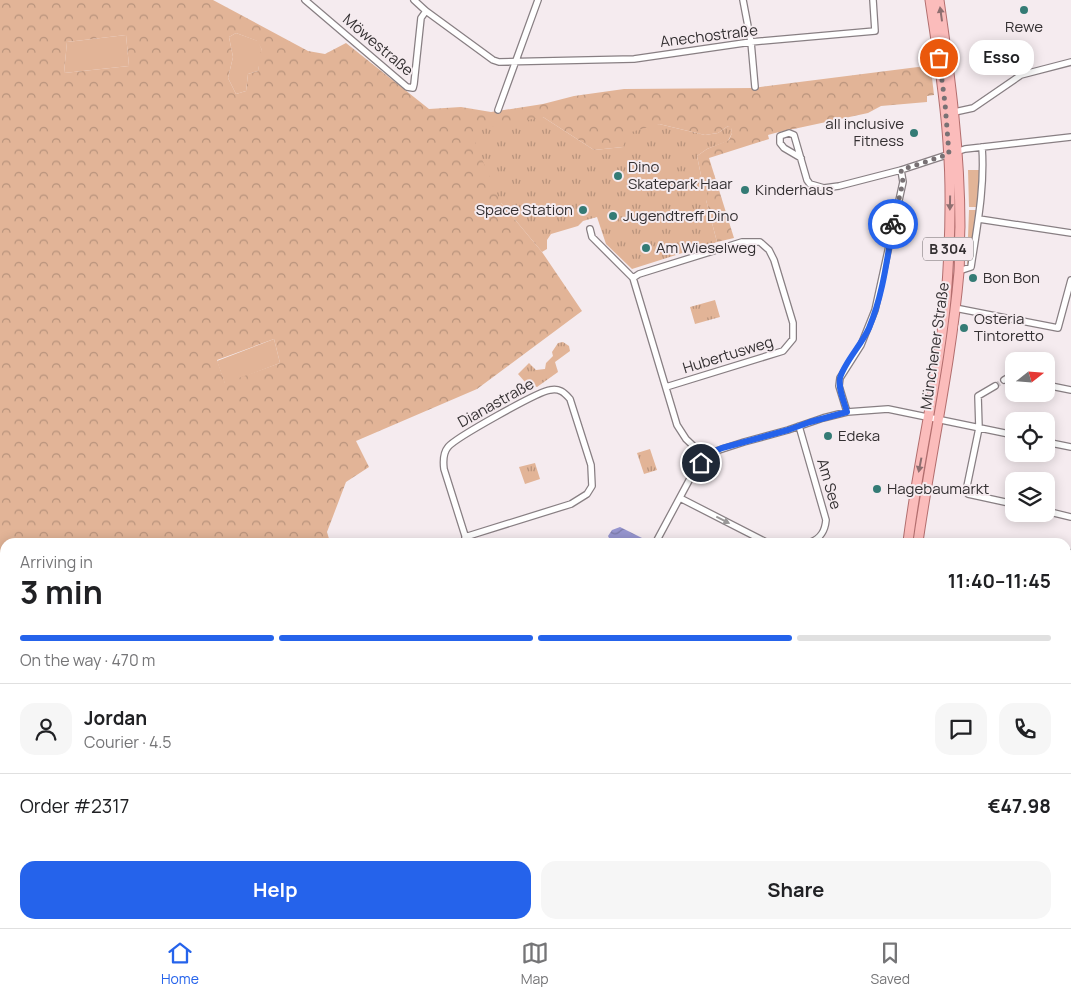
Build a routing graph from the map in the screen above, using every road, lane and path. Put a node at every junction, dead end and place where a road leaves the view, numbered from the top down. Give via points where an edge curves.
1 (305, 0) edge
2 (414, 0) edge
3 (538, 0) edge
4 (743, 0) edge
5 (874, 0) edge
6 (930, 0) edge
7 (939, 0) edge
8 (426, 11) junction
9 (751, 42) junction
10 (515, 61) junction
11 (1071, 62) edge
12 (944, 63) junction
13 (755, 87) dead end
14 (498, 110) dead end
15 (950, 113) junction
16 (1071, 137) edge
17 (982, 147) junction
18 (953, 153) junction
19 (801, 158) junction
20 (901, 170) junction
21 (979, 219) junction
22 (590, 229) dead end
23 (1071, 233) edge
24 (959, 271) junction
25 (633, 278) junction
26 (1071, 280) edge
27 (955, 308) junction
28 (995, 386) tunnel mouth
29 (666, 387) junction
30 (1055, 387) edge
31 (1071, 390) edge
32 (847, 412) junction
33 (929, 417) junction
34 (939, 419) junction
35 (799, 426) junction
36 (979, 428) junction
37 (1005, 433) edge
38 (1055, 444) edge
39 (1071, 447) edge
40 (706, 458) junction
41 (680, 498) junction
42 (1005, 502) edge
43 (1055, 513) edge
44 (1071, 516) edge
45 (465, 538) edge
46 (472, 538) edge
47 (658, 538) edge
48 (758, 538) edge
49 (818, 538) edge
50 (909, 538) edge
51 (919, 538) edge

1 - 8 street, Möwestraße via 402,84 412,88 421,18
2 - 8 street, Anechostraße
3 - 10 street
4 - 9 street
5 - 9 street, Anechostraße via 876,31
6 - 12 main road, B 304
12 -> 7 main road, B 304
8 - 10 street, Anechostraße via 492,60
9 - 10 street, Anechostraße via 619,60
9 - 13 street
10 - 14 street
11 - 15 street via 1021,76 973,108
12 - 15 main road, Münchener Straße / B 304
15 - 18 main road, Münchener Straße / B 304
16 - 17 street
17 - 18 street
17 - 21 street
18 - 20 street
18 - 24 main road, Münchener Straße / B 304 via 960,192
18 -> 33 main road, Münchener Straße / B 304 via 941,344
19 - 19 street via 794,135 789,132 780,136 784,148
19 - 20 street via 810,184 824,188
20 - 32 street via 903,182 879,297 867,332 840,378 839,386
21 - 23 street
21 - 24 street via 971,267
22 - 25 street via 592,237
24 - 27 main road, Münchener Straße / B 304
25 - 29 street
25 - 29 street, Hubertusweg via 742,242 760,242 774,260 793,323 794,339 783,351
26 - 27 street via 1058,328
27 - 34 main road, Münchener Straße / B 304
28 - 36 street via 978,396
29 - 40 street via 680,432
30 - 31 street
32 - 33 street via 888,409
32 - 35 street
33 - 34 street
33 -> 50 main road, Münchener Straße / B 304
34 - 36 street
34 - 51 main road, Münchener Straße / B 304
35 - 40 street via 722,448
35 - 49 street, Am See via 826,515 824,530
36 - 37 street
36 - 42 street via 966,491
38 - 39 street
40 - 41 street
41 - 47 street
41 -> 48 street
43 - 44 street
45 - 46 street, Dianastraße via 444,469 448,448 539,393 554,389 565,393 570,398 591,465 592,486 587,494 571,504

